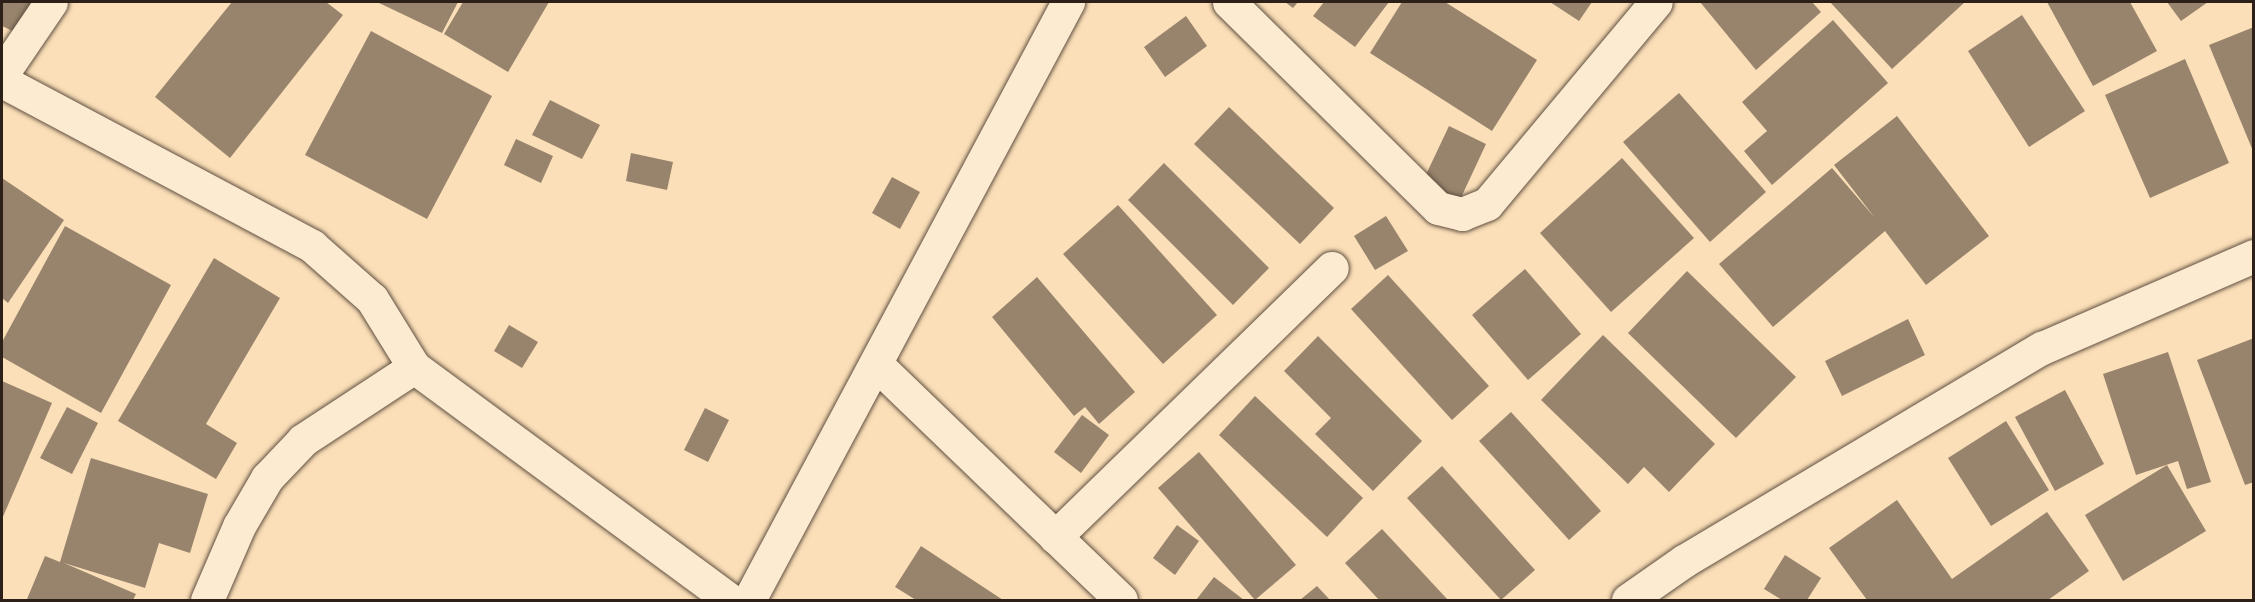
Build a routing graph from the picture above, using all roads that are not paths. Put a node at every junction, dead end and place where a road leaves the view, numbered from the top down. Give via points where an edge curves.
1 (51, 2) edge
2 (1068, 2) edge
3 (1229, 2) edge
4 (1656, 2) edge
5 (2, 74) edge
6 (2, 81) edge
7 (2253, 256) edge
8 (1332, 268) dead end
9 (878, 366) junction
10 (414, 367) junction
11 (1055, 537) junction
12 (207, 600) edge
13 (730, 600) edge
14 (749, 600) edge
15 (1121, 600) edge
16 (1628, 600) edge

1 - 5 street
2 - 9 street
3 - 4 street via 1438,208 1462,214 1487,204
6 - 10 street via 312,246 372,299
7 - 16 street via 2042,348 1684,561
8 - 11 street
9 - 11 street
9 - 14 street
10 - 12 street via 303,440 267,478 239,526
10 - 13 street
11 - 15 street

